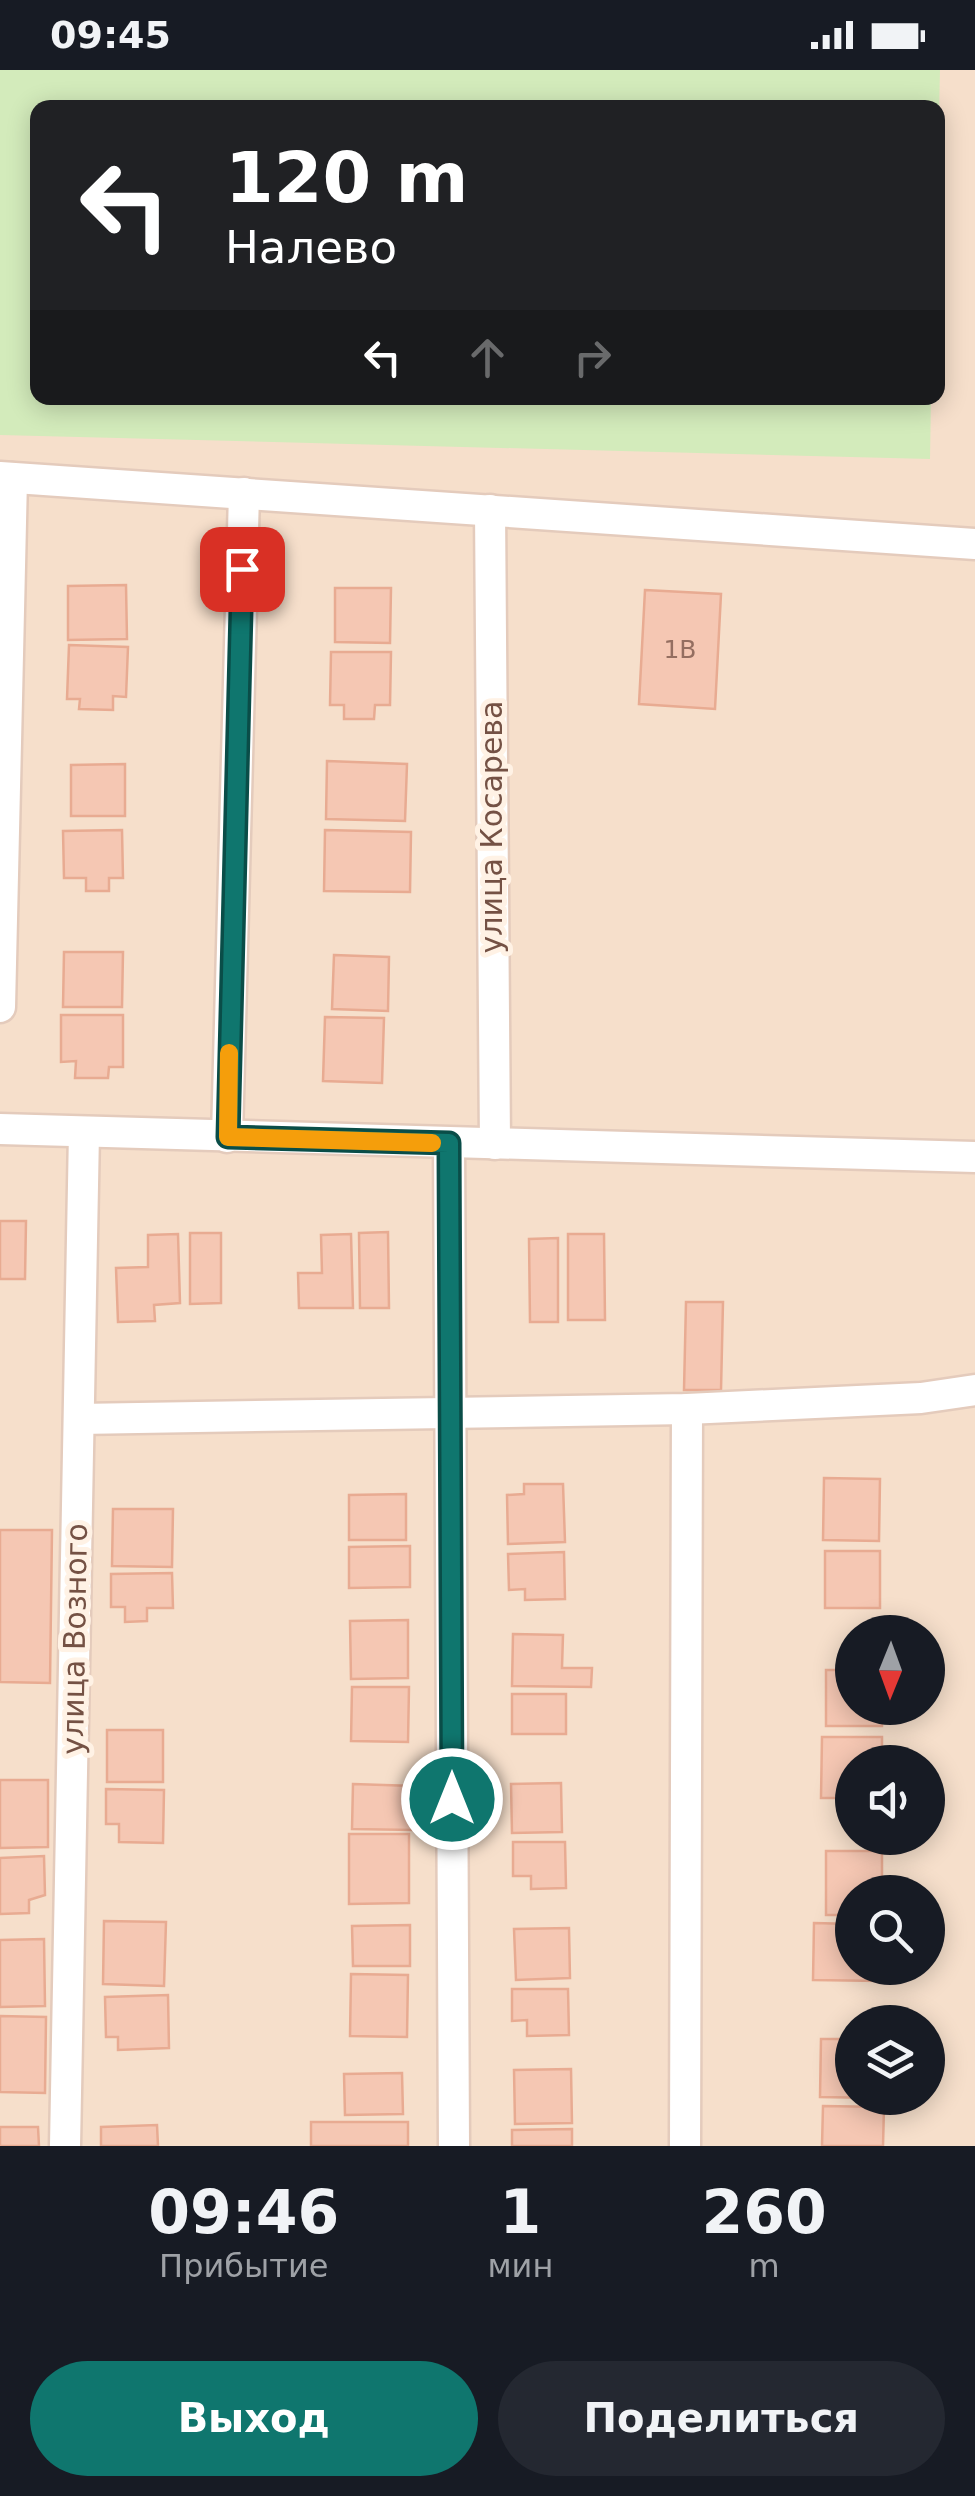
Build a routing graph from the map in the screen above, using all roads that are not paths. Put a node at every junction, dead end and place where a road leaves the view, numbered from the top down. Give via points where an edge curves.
1 (6, 477) edge
2 (244, 493) junction
3 (490, 510) junction
4 (975, 544) edge
5 (0, 1006) edge
6 (0, 1128) edge
7 (84, 1132) junction
8 (228, 1137) junction
9 (449, 1143) junction
10 (495, 1144) junction
11 (975, 1157) edge
12 (975, 1390) edge
13 (687, 1409) junction
14 (450, 1414) junction
15 (79, 1419) junction
16 (65, 2146) edge
17 (454, 2146) edge
18 (686, 2146) edge

1 - 2 street
1 - 5 street
2 - 3 street
2 - 8 street
3 - 4 street
3 - 10 street, улица Косарева
6 - 7 street
7 - 8 street
7 - 15 street, улица Возного
8 - 9 street
9 - 10 street
9 - 14 street
10 - 11 street
12 - 13 street
13 - 14 street
13 - 18 street
14 - 15 street
14 - 17 street
15 - 16 street, улица Возного

